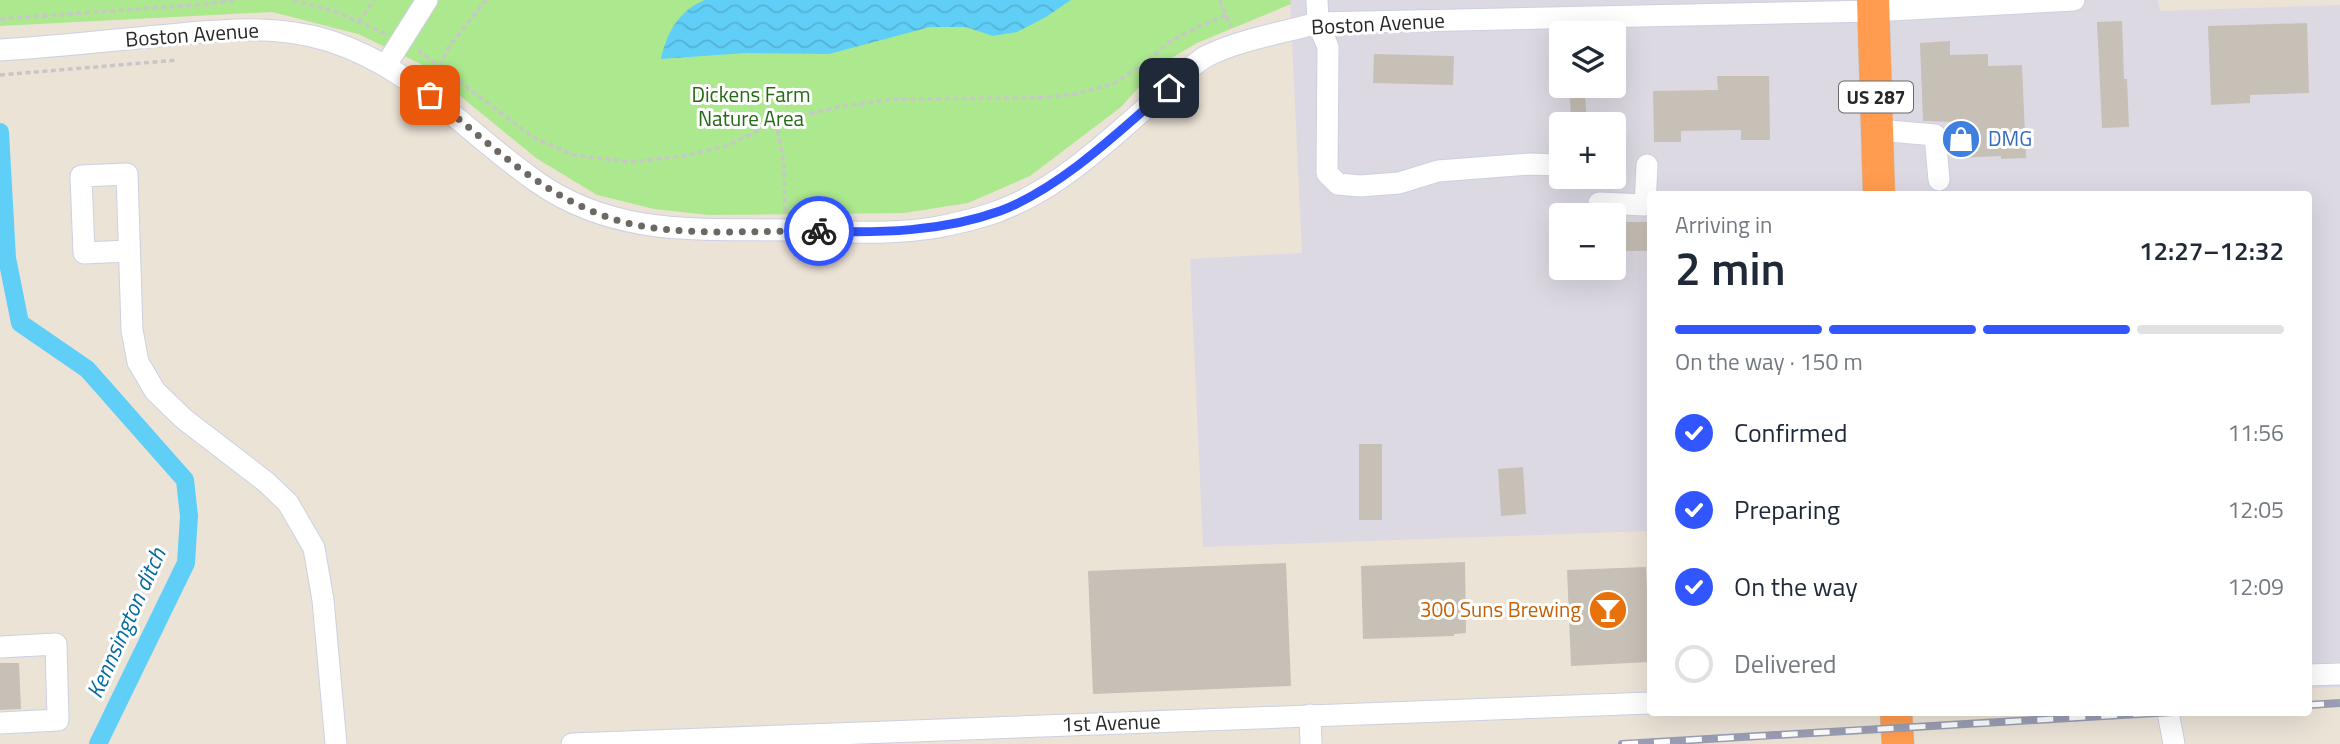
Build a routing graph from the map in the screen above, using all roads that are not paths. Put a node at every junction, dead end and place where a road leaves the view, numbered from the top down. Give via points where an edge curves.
1 (427, 0) edge
2 (1317, 0) edge
3 (2074, 0) edge
4 (1873, 5) edge
5 (1318, 23) junction
6 (0, 50) edge
7 (386, 65) junction
8 (1877, 130) junction
9 (1549, 165) edge
10 (1647, 165) dead end
11 (1939, 180) dead end
12 (1880, 191) edge
13 (1626, 204) edge
14 (129, 251) dead end
15 (0, 647) edge
16 (2340, 674) edge
17 (2312, 675) edge
18 (1647, 703) edge
19 (1310, 715) junction
20 (1896, 716) edge
21 (2169, 716) edge
22 (0, 723) edge
23 (336, 744) edge
24 (572, 744) edge
25 (1311, 744) edge
26 (1898, 744) edge
27 (2174, 744) edge

1 - 7 street
2 - 5 street
3 - 4 street, Boston Avenue
4 - 5 street, Boston Avenue
4 - 8 highway, US 287
5 - 7 street, Boston Avenue via 1206,56 1059,180 1001,210 937,227 873,232 698,230 617,220 540,184
5 - 9 street via 1328,47 1327,173 1338,184 1399,183 1438,171
6 - 7 street, Boston Avenue via 229,30 279,30 328,41
8 - 11 street via 1936,135
8 - 12 highway, US 287
10 - 13 street via 1645,205
14 - 23 street via 132,330 138,362 155,391 267,482 288,503 314,548
15 - 22 street via 56,644 58,720
16 - 17 street
18 - 19 street, 1st Avenue
19 - 24 street, 1st Avenue
19 - 25 street
20 - 26 highway
21 - 27 street

